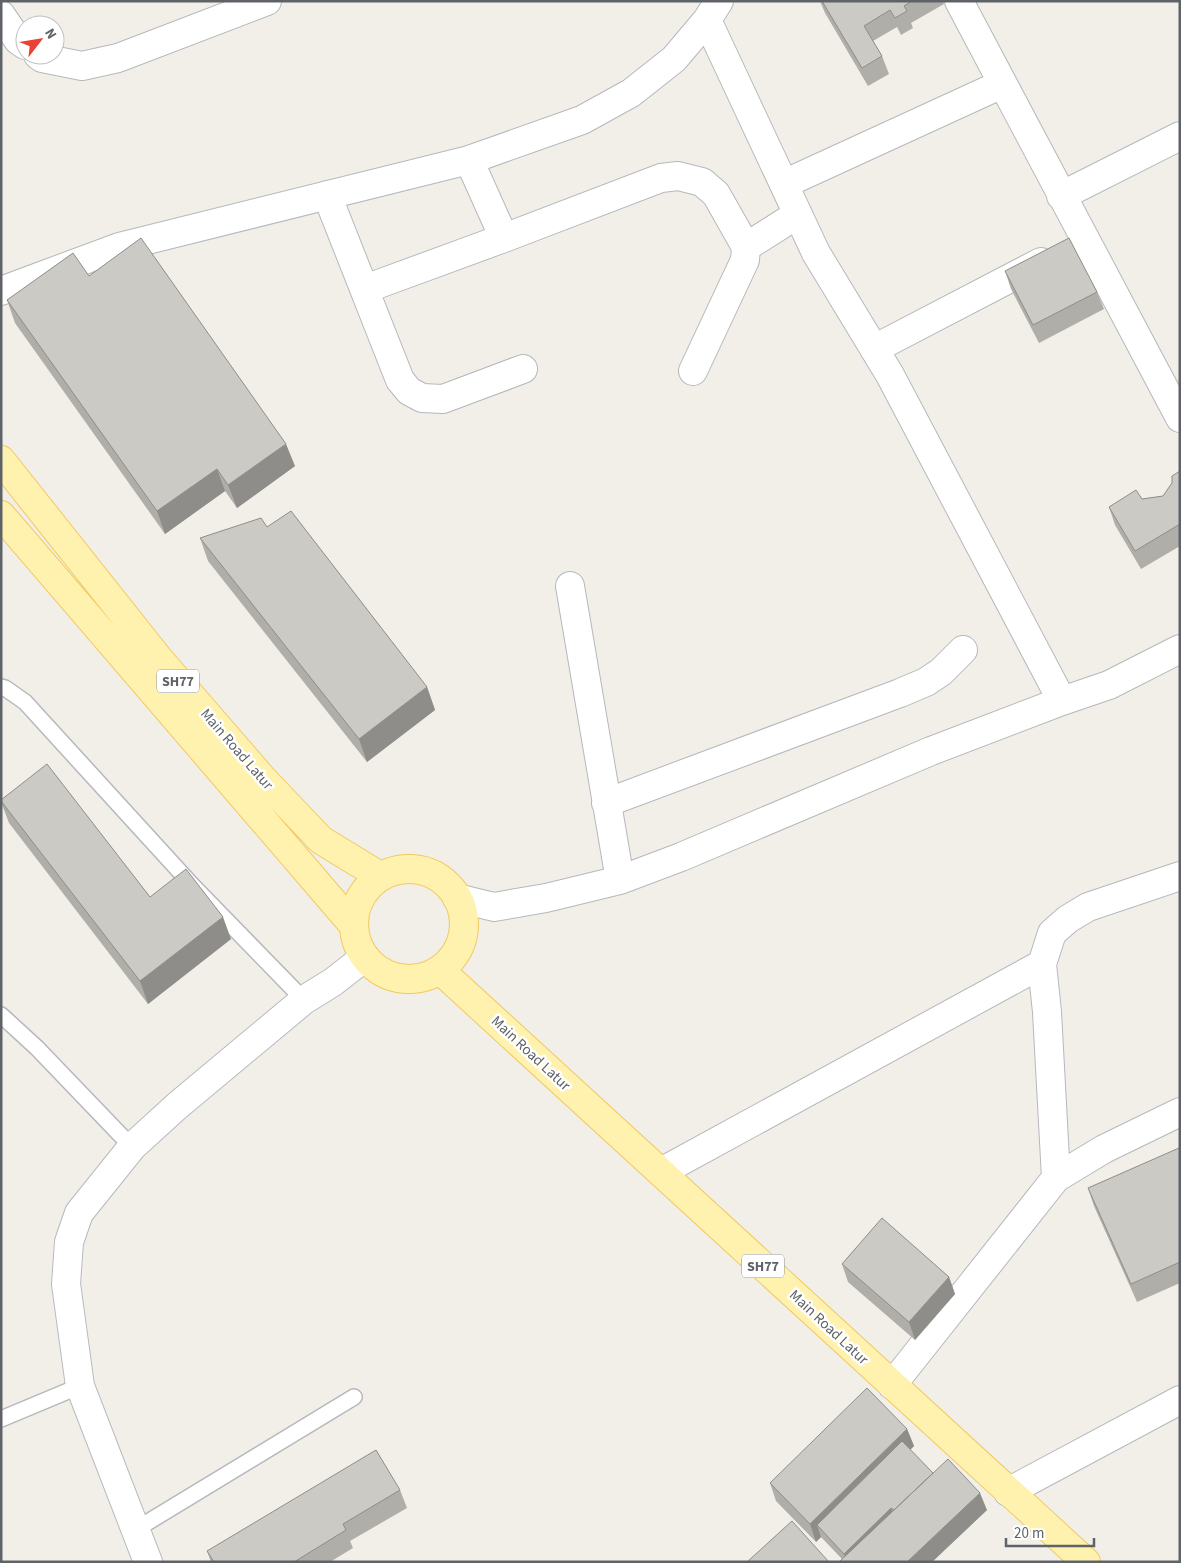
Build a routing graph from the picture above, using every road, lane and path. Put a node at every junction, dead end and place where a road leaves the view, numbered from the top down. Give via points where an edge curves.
1 (267, 1) edge
2 (959, 1) edge
3 (713, 11) edge
4 (1, 15) edge
5 (15, 36) edge
6 (65, 63) edge
7 (1002, 84) junction
8 (1180, 136) edge
9 (469, 160) junction
10 (784, 184) junction
11 (327, 195) junction
12 (1061, 196) junction
13 (798, 214) junction
14 (504, 238) junction
15 (1084, 240) junction
16 (746, 247) junction
17 (365, 289) junction
18 (1, 291) edge
19 (874, 349) junction
20 (523, 369) dead end
21 (693, 371) dead end
22 (1180, 418) edge
23 (1, 460) edge
24 (1, 515) edge
25 (570, 586) dead end
26 (1180, 649) edge
27 (963, 650) dead end
28 (1, 687) edge
29 (1062, 701) junction
30 (606, 804) junction
31 (380, 876) junction
32 (1180, 876) edge
33 (620, 880) junction
34 (457, 898) junction
35 (354, 926) junction
36 (365, 957) junction
37 (1042, 964) junction
38 (440, 970) junction
39 (304, 1000) junction
40 (1, 1015) edge
41 (1180, 1112) edge
42 (132, 1147) junction
43 (661, 1172) junction
44 (1056, 1178) junction
45 (892, 1385) junction
46 (80, 1386) junction
47 (354, 1397) dead end
48 (1180, 1400) edge
49 (1, 1419) edge
50 (1008, 1492) junction
51 (135, 1530) junction
52 (148, 1562) edge
53 (1086, 1562) edge

1 - 6 street via 118,58 82,66
2 - 7 street
3 - 9 street via 674,59 630,92 582,120
3 - 10 street
4 - 5 street
7 - 10 street
7 - 12 street
8 - 12 street
9 - 11 street
9 - 14 street
10 - 13 street
11 - 17 street
11 - 18 street via 119,247
12 - 15 street
13 - 16 street
13 - 19 street via 816,254
14 - 16 street via 661,178 678,176 702,182 716,194
14 - 17 street
15 - 19 street
15 - 22 street
16 - 21 street via 745,260
17 - 20 street via 400,380 409,391 422,398 442,399
19 - 29 street
23 - 31 main road, Main Road Latur / SH77 via 159,659 263,779 321,840
24 - 35 main road, Main Road Latur / SH77
25 - 30 street
26 - 29 street via 1110,685
27 - 30 street via 941,672 900,694
28 - 39 lane via 25,702 186,878
29 - 33 street
30 - 33 street
31 - 34 main road via 412,869 431,874 446,884
31 - 35 main road, SH77 via 358,902
32 - 37 street via 1088,907 1068,919 1052,933
33 - 34 street via 494,907
34 - 38 main road via 463,916 463,934 456,951
35 - 36 main road, SH77 via 357,942
36 - 38 main road, SH77 via 376,968 401,978 411,979
36 - 39 street
37 - 43 street
37 - 44 street
38 - 43 main road, Main Road Latur / SH77
39 - 42 street
40 - 42 lane
41 - 44 street via 1104,1148
42 - 46 street via 78,1213 69,1242 66,1284
43 - 45 main road, Main Road Latur / SH77
44 - 45 street
45 - 50 main road, Main Road Latur / SH77
46 - 49 lane
46 - 51 street
47 - 51 lane
48 - 50 street
50 - 53 main road, Main Road Latur / SH77
51 - 52 street

